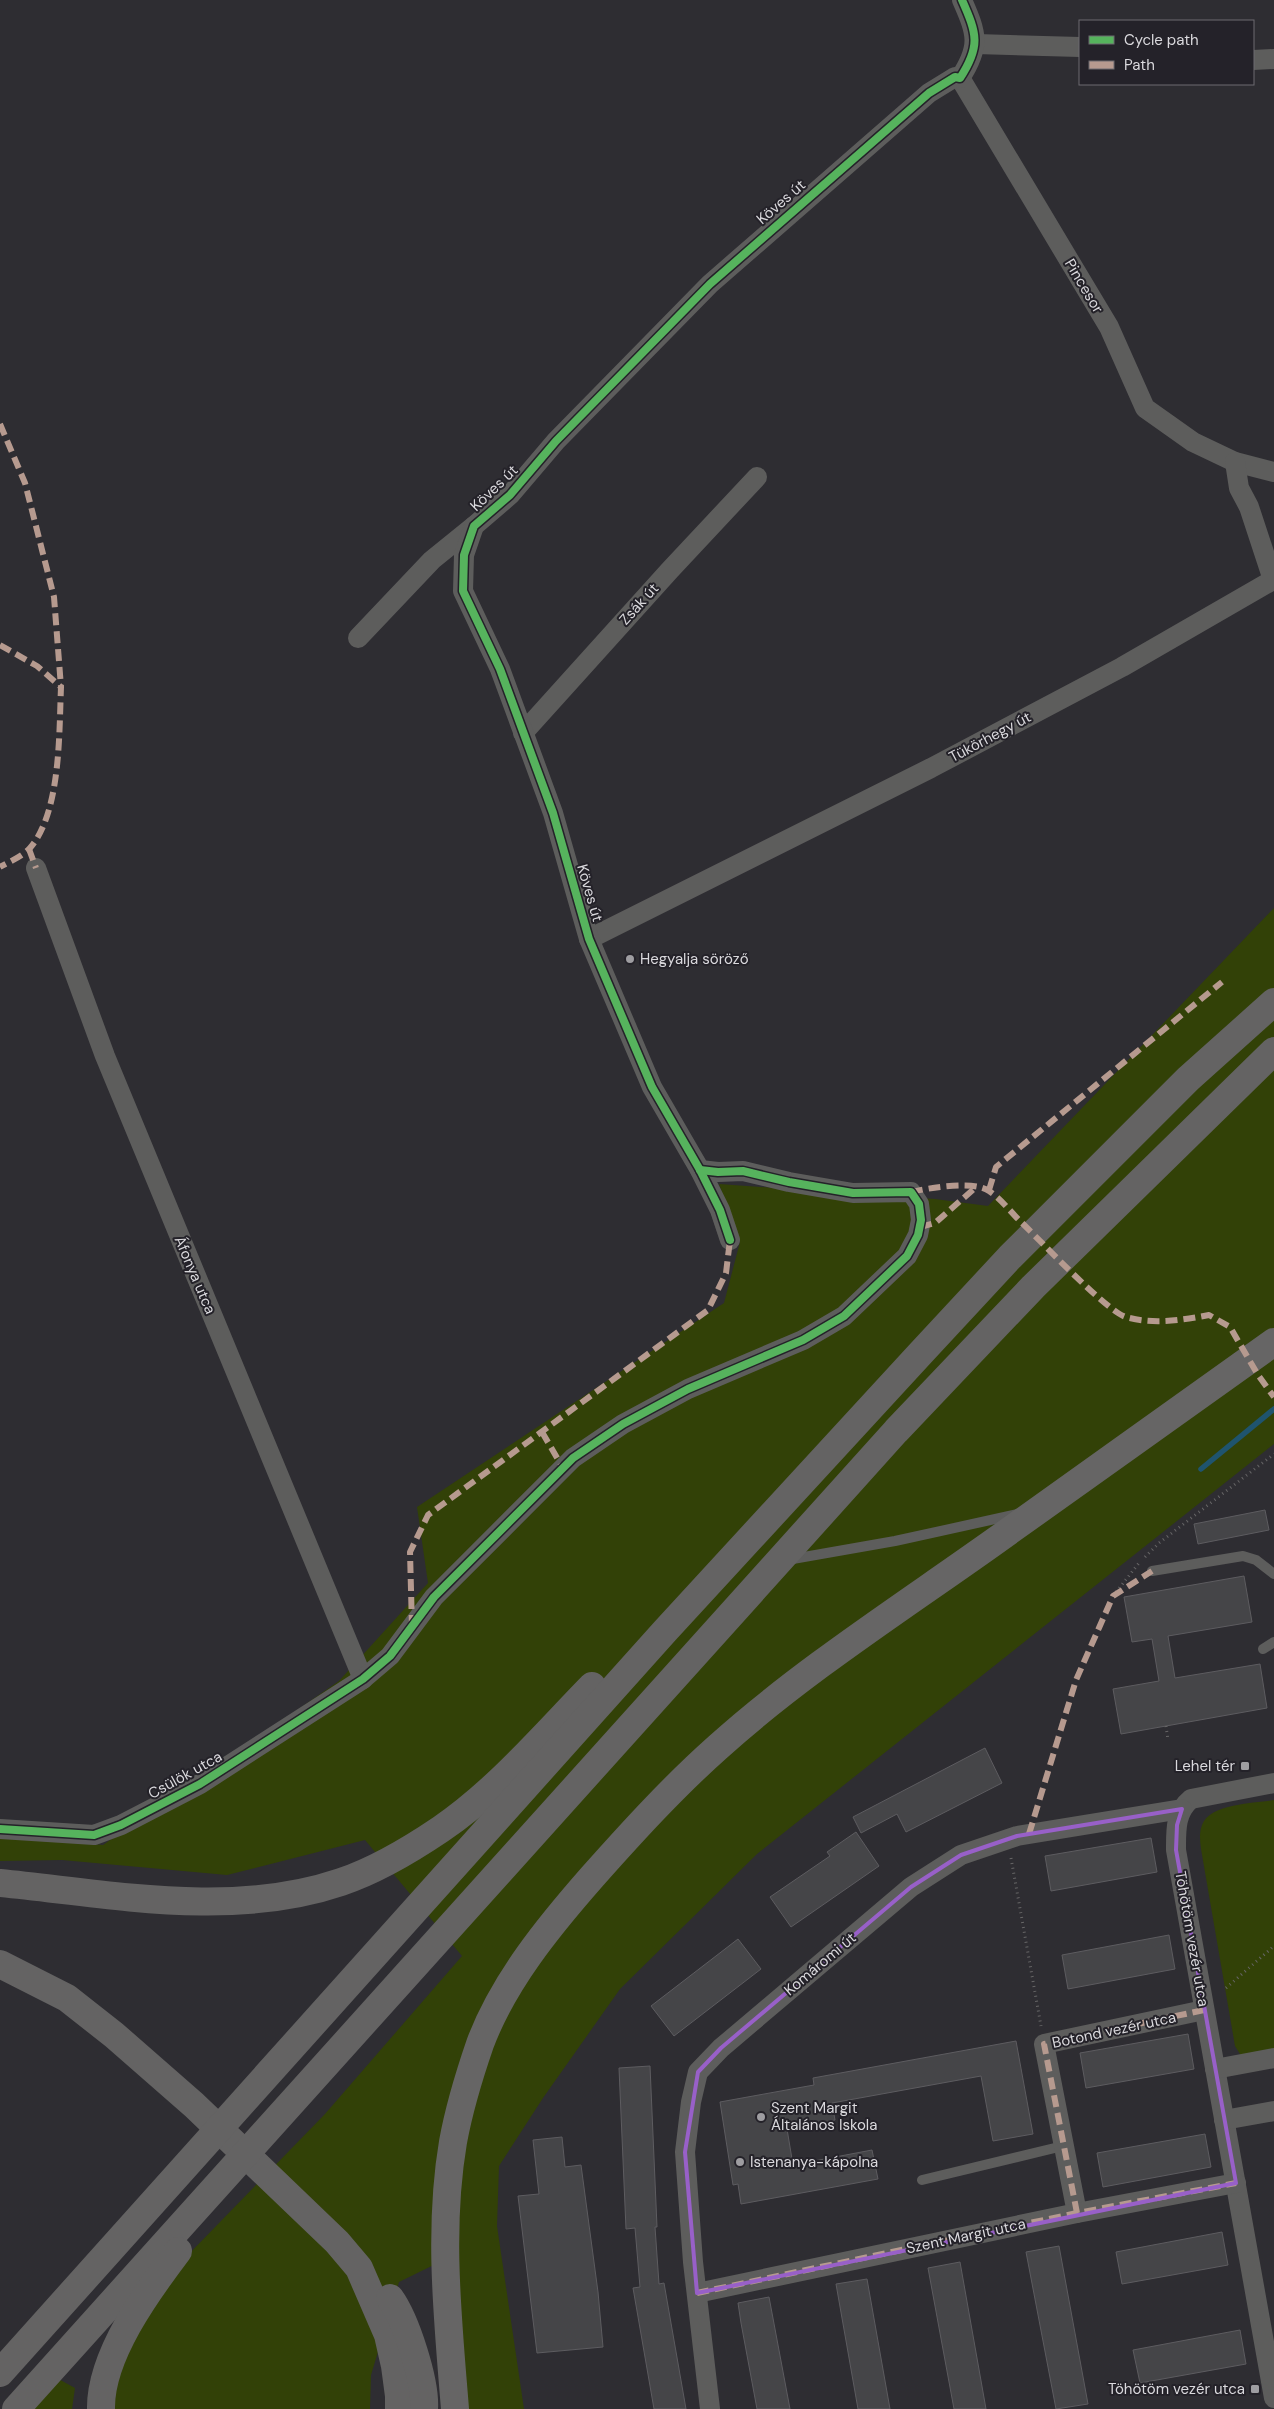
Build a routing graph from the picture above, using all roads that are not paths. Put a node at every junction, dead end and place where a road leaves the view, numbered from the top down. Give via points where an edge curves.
1 (962, 0) edge
2 (976, 44) junction
3 (1079, 47) edge
4 (1274, 59) edge
5 (1254, 60) edge
6 (960, 78) junction
7 (1235, 462) junction
8 (1274, 472) edge
9 (757, 477) dead end
10 (474, 526) junction
11 (1274, 581) edge
12 (358, 638) dead end
13 (523, 733) junction
14 (36, 868) dead end
15 (589, 939) junction
16 (1274, 1002) edge
17 (1274, 1051) edge
18 (700, 1170) junction
19 (730, 1240) dead end
20 (1274, 1342) edge
21 (1040, 1509) junction
22 (779, 1561) junction
23 (1152, 1570) dead end
24 (1274, 1574) edge
25 (665, 1631) junction
26 (1274, 1642) edge
27 (1263, 1649) dead end
28 (363, 1679) junction
29 (1274, 1783) edge
30 (1182, 1809) junction
31 (0, 1829) edge
32 (0, 1882) edge
33 (0, 1964) edge
34 (1204, 2010) junction
35 (1274, 2058) edge
36 (1215, 2069) junction
37 (1274, 2111) edge
38 (1224, 2120) junction
39 (1063, 2146) junction
40 (922, 2180) dead end
41 (1236, 2183) junction
42 (1077, 2213) junction
43 (198, 2215) junction
44 (359, 2268) junction
45 (697, 2293) junction
46 (0, 2373) edge
47 (1274, 2398) edge
48 (16, 2409) edge
49 (101, 2409) edge
50 (399, 2409) edge
51 (424, 2409) edge
52 (455, 2409) edge
53 (710, 2409) edge

1 - 2 street
2 - 3 street
2 - 6 street via 973,59
4 - 5 street
6 - 7 street, Pincesor via 1109,327 1145,408 1193,442
6 - 10 street, Köves út via 955,77 929,93 710,284 556,441 510,495
7 - 8 street, Pincesor
7 - 11 street, Tükörhegy út via 1239,488 1249,507
9 - 13 street, Zsák út
10 - 12 street, Köves út via 432,560
10 - 13 street, Köves út via 464,555 463,590 500,669
11 - 15 street, Tükörhegy út via 1122,667 931,768
13 - 15 street, Köves út via 553,813
14 - 28 street, Áfonya utca via 105,1056
15 - 18 street, Köves út via 652,1086
16 - 25 highway via 1188,1079 1010,1257
17 - 22 highway via 1033,1287 896,1431
18 - 19 street, Köves út via 720,1210
18 - 28 street, Csülök utca via 743,1171 853,1193 911,1192 919,1204 918,1236 907,1256 844,1316 803,1340 688,1388 622,1424 573,1458 434,1596 390,1656
20 - 21 main road
21 - 22 lane via 895,1541
21 - 52 main road via 859,1637 719,1746 635,1829 577,1894 510,1985 482,2040 453,2142 446,2264
22 - 43 highway via 288,2105
23 - 24 lane via 1243,1556 1256,1560
25 - 32 highway via 596,1681 495,1784 442,1828 372,1870 341,1882 278,1896 208,1900 109,1895
25 - 46 highway
26 - 27 lane
28 - 31 street, Csülök utca via 200,1784 121,1825 94,1835
29 - 30 street, Komáromi út via 1191,1799
30 - 34 street, Töhötöm vezér utca via 1177,1825 1176,1850
30 - 45 street, Komáromi út via 1002,1840 961,1855 911,1887 720,2048 698,2072 685,2152
33 - 44 highway via 67,1998 114,2035 274,2180
34 - 36 street, Töhötöm vezér utca
34 - 39 street, Botond vezér utca via 1044,2044
35 - 36 street
36 - 38 street, Töhötöm vezér utca
37 - 38 street
38 - 41 street, Töhötöm vezér utca
39 - 40 lane
39 - 42 street, Botond vezér utca
41 - 42 street, Szent Margit utca
41 - 47 street, Töhötöm vezér utca
42 - 45 street, Szent Margit utca
43 - 48 highway
43 - 49 highway via 122,2337 105,2380
44 - 50 highway via 388,2335
44 - 51 highway via 373,2276 396,2306 421,2382
45 - 53 street, Komáromi út

